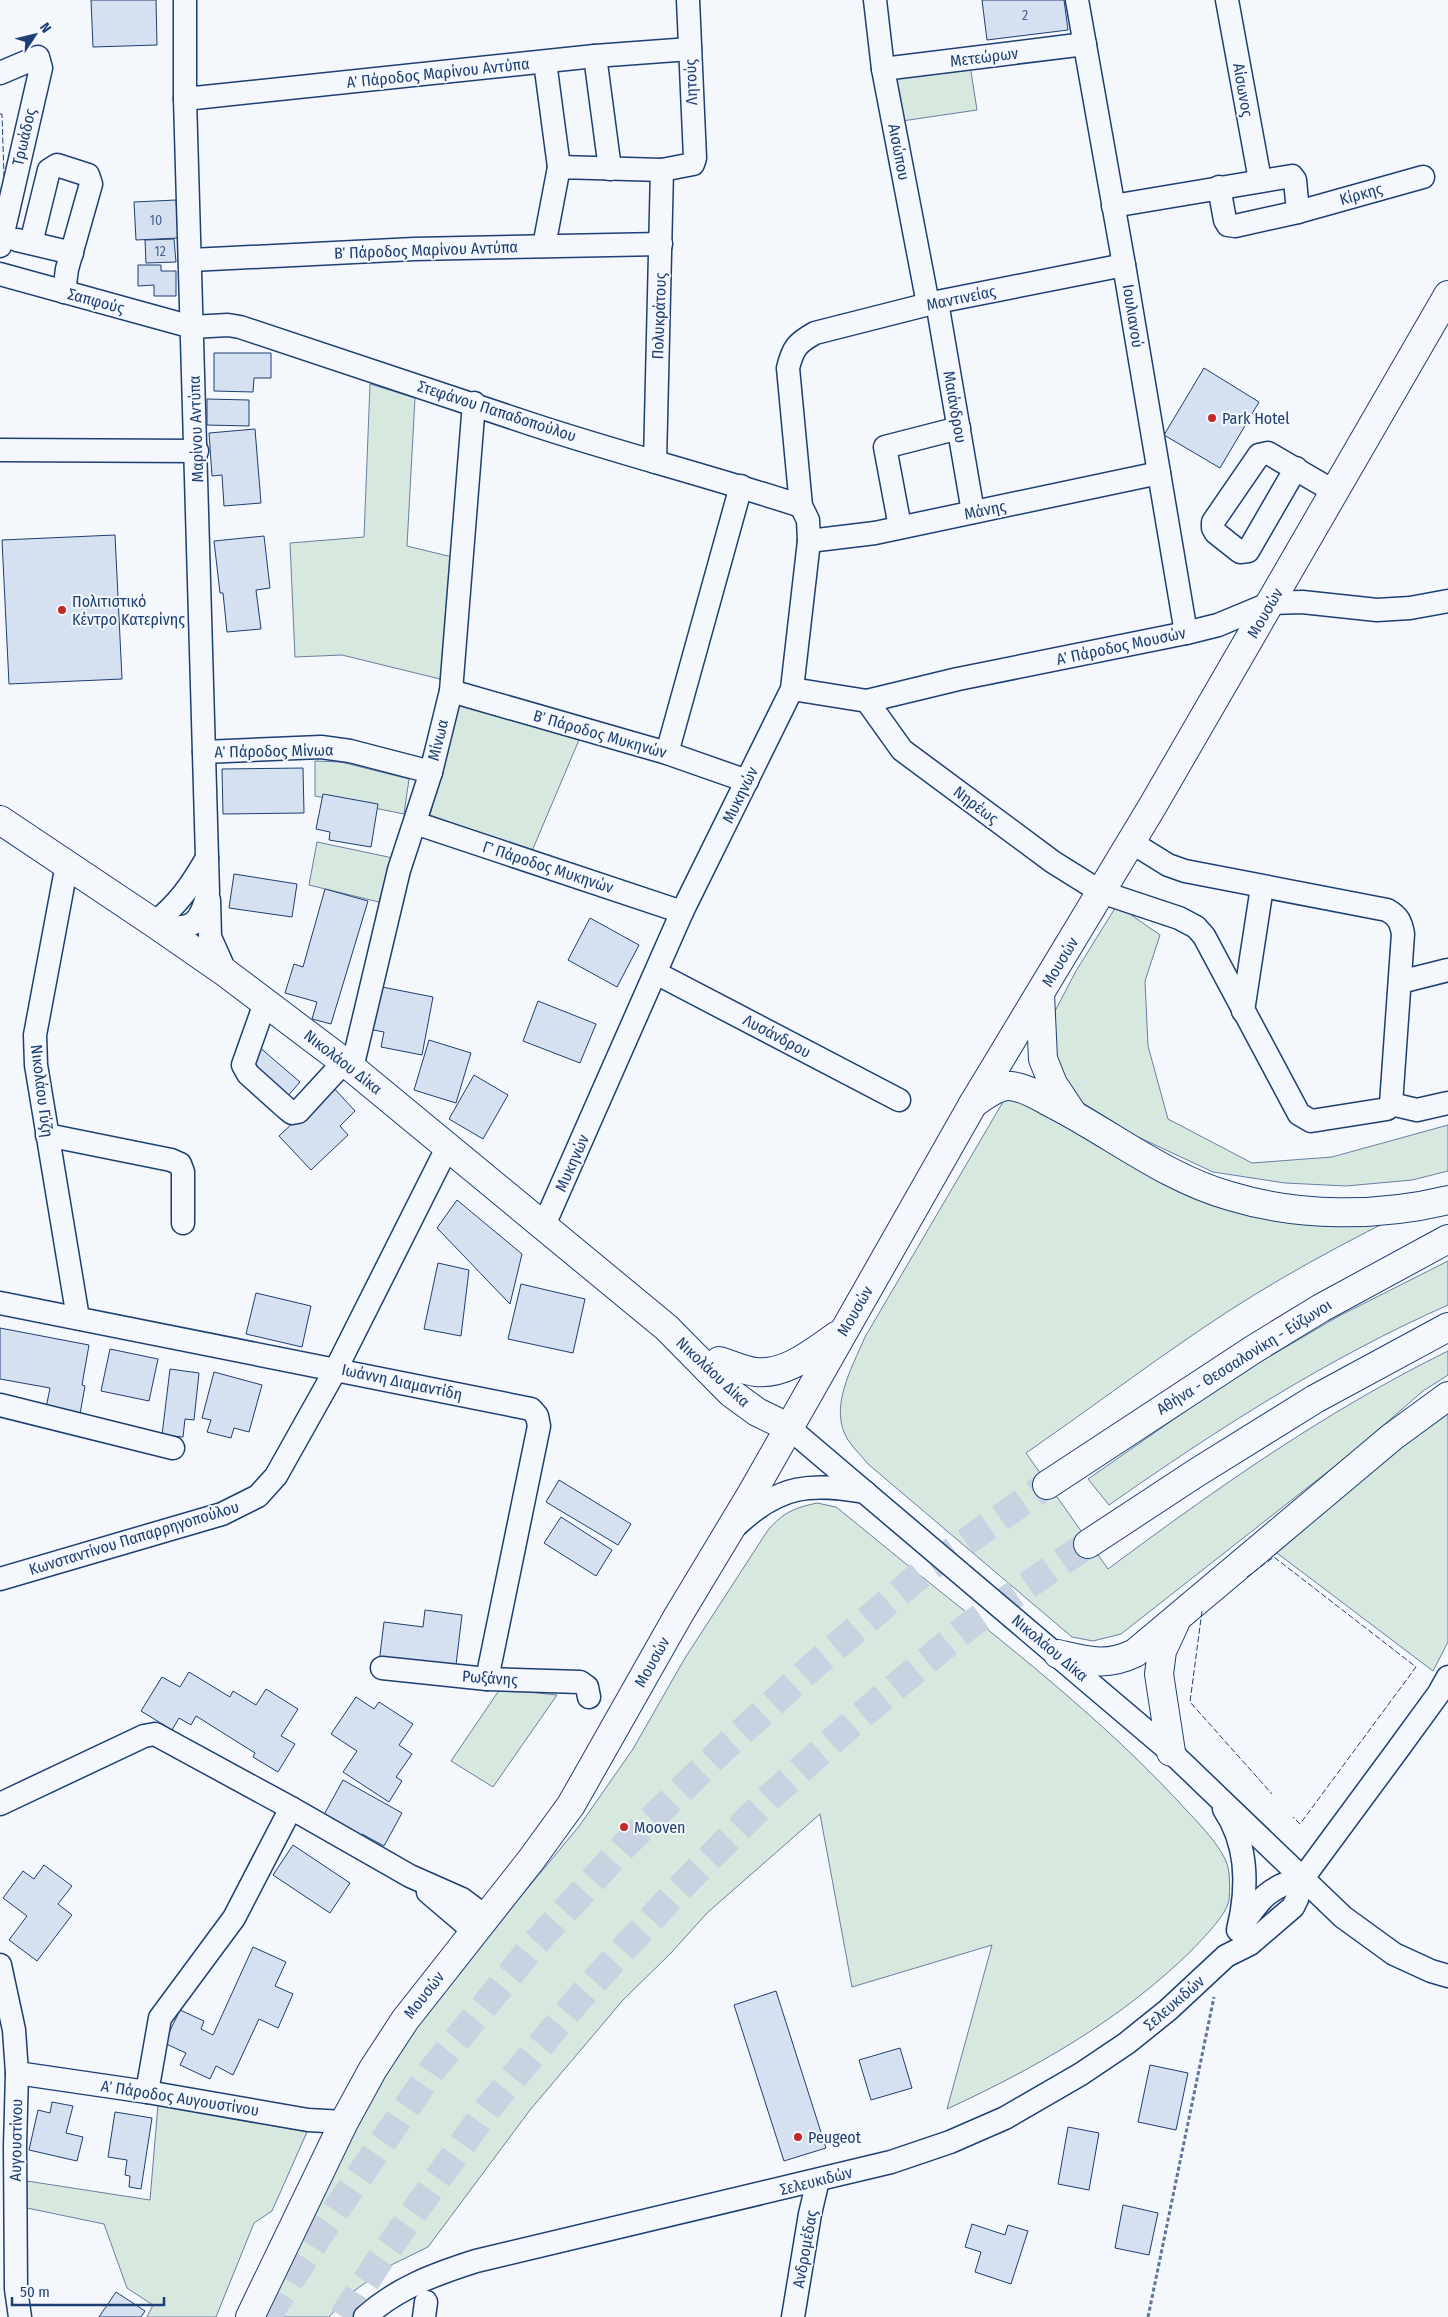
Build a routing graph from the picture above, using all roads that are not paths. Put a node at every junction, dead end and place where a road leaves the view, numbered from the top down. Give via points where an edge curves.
1 (185, 0) edge
2 (688, 0) edge
3 (875, 0) edge
4 (1077, 0) edge
5 (1227, 0) edge
6 (1085, 44) junction
7 (690, 49) junction
8 (596, 56) junction
9 (545, 62) junction
10 (883, 69) junction
11 (0, 73) edge
12 (185, 99) junction
13 (559, 167) junction
14 (610, 168) junction
15 (662, 170) junction
16 (1423, 177) dead end
17 (1260, 180) junction
18 (1219, 187) junction
19 (1113, 206) junction
20 (1298, 212) junction
21 (1, 241) edge
22 (31, 243) junction
23 (661, 244) junction
24 (544, 246) junction
25 (72, 253) junction
26 (191, 260) junction
27 (1124, 265) junction
28 (0, 274) edge
29 (64, 292) junction
30 (1448, 295) edge
31 (932, 303) junction
32 (192, 328) junction
33 (802, 341) joint
34 (474, 404) junction
35 (959, 428) junction
36 (0, 450) edge
37 (197, 451) junction
38 (654, 462) junction
39 (1296, 468) dead end
40 (1159, 473) junction
41 (741, 486) junction
42 (1335, 492) junction
43 (801, 506) junction
44 (973, 512) junction
45 (900, 527) junction
46 (809, 541) junction
47 (1448, 602) edge
48 (1271, 603) junction
49 (1186, 634) junction
50 (792, 689) junction
51 (451, 691) junction
52 (867, 701) junction
53 (204, 752) junction
54 (667, 753) junction
55 (431, 772) junction
56 (747, 780) junction
57 (0, 820) edge
58 (415, 823) junction
59 (1131, 842) junction
60 (207, 858) junction
61 (67, 864) junction
62 (1262, 887) junction
63 (208, 892) junction
64 (1101, 892) junction
65 (682, 912) junction
66 (154, 923) junction
67 (1448, 970) edge
68 (226, 973) junction
69 (656, 973) junction
70 (1400, 982) junction
71 (1040, 994) junction
72 (265, 1002) junction
73 (1243, 1011) junction
74 (348, 1065) junction
75 (899, 1100) dead end
76 (973, 1104) junction
77 (1391, 1104) junction
78 (1448, 1104) edge
79 (1074, 1115) junction
80 (47, 1134) junction
81 (448, 1146) junction
82 (1448, 1200) edge
83 (183, 1223) dead end
84 (544, 1225) junction
85 (1448, 1239) edge
86 (0, 1303) edge
87 (78, 1318) junction
88 (1448, 1327) edge
89 (666, 1328) junction
90 (844, 1331) junction
91 (719, 1361) junction
92 (336, 1369) junction
93 (1448, 1396) edge
94 (0, 1406) edge
95 (788, 1427) junction
96 (173, 1448) dead end
97 (1046, 1485) tunnel mouth
98 (866, 1492) junction
99 (727, 1534) junction
100 (1088, 1544) tunnel mouth
101 (0, 1580) edge
102 (1178, 1617) junction
103 (1058, 1654) junction
104 (382, 1668) dead end
105 (1448, 1677) edge
106 (487, 1679) junction
107 (589, 1697) dead end
108 (1171, 1752) junction
109 (1212, 1791) junction
110 (0, 1804) edge
111 (291, 1808) junction
112 (1303, 1878) junction
113 (481, 1925) junction
114 (1238, 1930) junction
115 (1226, 1956) junction
116 (0, 1964) edge
117 (1448, 1976) edge
118 (17, 2073) junction
119 (147, 2092) junction
120 (344, 2122) junction
121 (8, 2145) edge
122 (818, 2180) junction
123 (20, 2317) edge
124 (250, 2317) edge
125 (365, 2317) edge
126 (793, 2317) edge

1 - 12 street, Μαρίνου Αντύπα
2 - 7 street, Λητούς
3 - 10 street, Αισώπου
4 - 6 street, Ιουλιανού
5 - 17 street, Αίσωνος
6 - 10 street, Μετεώρων
6 - 19 street, Ιουλιανού
7 - 8 street, Α΄ Πάροδος Μαρίνου Αντύπα
7 - 15 street, Λητούς via 693,164
8 - 9 street, Α΄ Πάροδος Μαρίνου Αντύπα
8 - 14 street
9 - 12 street, Α΄ Πάροδος Μαρίνου Αντύπα
9 - 13 street
10 - 31 street, Αισώπου
11 - 21 street, Τρωάδος via 38,57 41,68
12 - 26 street, Μαρίνου Αντύπα
13 - 14 street
13 - 24 street
14 - 15 street
15 - 23 street, Πολυκράτους
16 - 20 street, Κίρκης
17 - 18 street
17 - 20 street via 1292,176
18 - 19 street
18 - 20 street, Κίρκης via 1228,225
19 - 27 street, Ιουλιανού
21 - 22 street
22 - 25 street
22 - 25 street via 49,170 57,165 88,175 91,184
23 - 24 street, Β΄ Πάροδος Μαρίνου Αντύπα
23 - 38 street, Πολυκράτους
24 - 26 street, Β΄ Πάροδος Μαρίνου Αντύπα
25 - 29 street
26 - 32 street, Μαρίνου Αντύπα
27 - 31 street, Μαντινείας
27 - 40 street, Ιουλιανού
28 - 29 street, Σαπφούς
29 - 32 street, Σαπφούς
30 - 42 main road, Μουσών
31 - 33 street, Μαντινείας via 815,333
31 - 35 street, Μαιάνδρου
32 - 34 street, Στεφάνου Παπαδοπούλου via 240,327
32 - 37 street, Μαρίνου Αντύπα
33 - 43 street, Μυκηνών via 792,352 788,368
34 - 38 street, Στεφάνου Παπαδοπούλου
34 - 51 street, Μίνωα
35 - 44 street, Μαιάνδρου
35 - 45 street via 885,447
36 - 37 street
37 - 53 street, Μαρίνου Αντύπα
38 - 41 street, Στεφάνου Παπαδοπούλου
39 - 42 street
40 - 44 street, Μάνης
40 - 49 street, Ιουλιανού
41 - 43 street, Στεφάνου Παπαδοπούλου
41 - 54 street
42 - 48 main road, Μουσών
43 - 46 street, Μυκηνών via 808,520
44 - 45 street, Μάνης
45 - 46 street, Μάνης
46 - 50 street, Μυκηνών
47 - 48 street, Α΄ Πάροδος Μουσών via 1377,610 1302,602
48 - 49 street, Α΄ Πάροδος Μουσών via 1218,625
48 - 59 main road, Μουσών
49 - 52 street, Α΄ Πάροδος Μουσών via 958,679
50 - 52 street, Α΄ Πάροδος Μουσών
50 - 56 street, Μυκηνών
51 - 54 street, Β΄ Πάροδος Μυκηνών
51 - 55 street, Μίνωα
52 - 64 street, Νηρέως via 902,750 1053,862
53 - 55 street, Α΄ Πάροδος Μίνωα via 321,748 350,751
53 - 60 street, Μαρίνου Αντύπα
54 - 56 street, Β΄ Πάροδος Μυκηνών
55 - 58 street, Μίνωα
56 - 65 street, Μυκηνών
57 - 61 main road, Νικολάου Δίκα
58 - 65 street, Γ΄ Πάροδος Μυκηνών
58 - 74 street, Μίνωα via 399,870
59 - 62 street via 1168,865 1185,871
59 - 64 main road, Μουσών
60 - 63 street, Μαρίνου Αντύπα
60 - 66 street via 186,894
61 - 66 main road, Νικολάου Δίκα
61 - 80 street, Νικολάου Γύζη via 35,1035 36,1065
62 - 70 street via 1395,914 1404,934
62 - 73 street
63 - 66 street via 204,911 192,924 180,928
63 - 68 street, Μαρίνου Αντύπα via 210,938
64 - 71 main road, Μουσών
64 - 73 street, Νηρέως via 1179,918 1196,928 1204,936
65 - 69 street, Μυκηνών
66 - 68 main road, Νικολάου Δίκα
67 - 70 street
68 - 72 main road, Νικολάου Δίκα
69 - 75 street, Λυσάνδρου
69 - 84 street, Μυκηνών
70 - 77 street
71 - 76 main road, Μουσών
71 - 79 main road via 1043,1059 1053,1084
72 - 74 main road, Νικολάου Δίκα
72 - 74 street via 244,1065 248,1074 286,1109 298,1112
73 - 77 street, Νηρέως via 1299,1114 1305,1119 1311,1121 1387,1109
74 - 81 main road, Νικολάου Δίκα
76 - 79 main road via 1008,1086 1020,1088
76 - 90 main road, Μουσών
77 - 78 street via 1417,1110
79 - 82 main road via 1150,1162 1206,1189 1260,1204 1306,1210 1402,1210
80 - 83 street via 180,1164 183,1172
80 - 87 street, Νικολάου Γύζη
81 - 84 main road, Νικολάου Δίκα
81 - 92 street, Κωνσταντίνου Παπαρρηγοπούλου
84 - 89 main road, Νικολάου Δίκα
85 - 97 main road, Αθήνα - Θεσσαλονίκη - Εύζωνοι via 1254,1348
86 - 87 street, Ιωάννη Διαμαντίδη
87 - 92 street, Ιωάννη Διαμαντίδη
88 - 100 main road via 1315,1399 1196,1472
89 - 91 main road, Νικολάου Δίκα
89 - 95 main road, Νικολάου Δίκα via 730,1393 757,1412
90 - 91 main road via 796,1363 769,1372 754,1372
90 - 95 main road, Μουσών
91 - 95 main road, Νικολάου Δίκα via 763,1398
92 - 101 street, Κωνσταντίνου Παπαρρηγοπούλου via 276,1476 258,1496 244,1505
92 - 106 street, Ιωάννη Διαμαντίδη via 531,1409 537,1416 539,1426
93 - 102 main road via 1392,1436
94 - 96 street
95 - 98 street, Νικολάου Δίκα
95 - 99 main road, Μουσών
98 - 99 street via 815,1486 779,1494
98 - 103 street, Νικολάου Δίκα
99 - 113 main road, Μουσών via 571,1805
102 - 103 main road via 1149,1643 1120,1660 1098,1663
102 - 108 main road via 1162,1651 1159,1674
103 - 108 street, Νικολάου Δίκα
104 - 106 street, Ρωξάνης
105 - 112 street
106 - 107 street, Ρωξάνης via 580,1682 587,1687
108 - 109 street, Νικολάου Δίκα
109 - 112 street, Νικολάου Δίκα
109 - 114 street via 1229,1816 1240,1843 1245,1902
110 - 111 street via 144,1736 155,1734
111 - 113 street via 410,1876
111 - 119 street via 234,1918 160,2018
112 - 114 street, Σελευκιδών via 1282,1883 1268,1892
112 - 115 street, Σελευκιδών via 1297,1899 1289,1911 1250,1944
112 - 117 street, Νικολάου Δίκα via 1369,1938 1414,1964
113 - 120 main road, Μουσών via 405,2020
114 - 115 street, Σελευκιδών
115 - 122 street, Σελευκιδών via 1127,2043 1005,2118 950,2142 891,2162
116 - 118 street, Αυγουστίνου via 14,2030
118 - 119 street, Α΄ Πάροδος Αυγουστίνου
118 - 121 street, Αυγουστίνου
119 - 120 street, Α΄ Πάροδος Αυγουστίνου via 308,2120
120 - 124 main road, Μουσών
121 - 123 street, Αυγουστίνου
122 - 125 street, Σελευκιδών via 453,2268 402,2289
122 - 126 street, Ανδρομέδας

